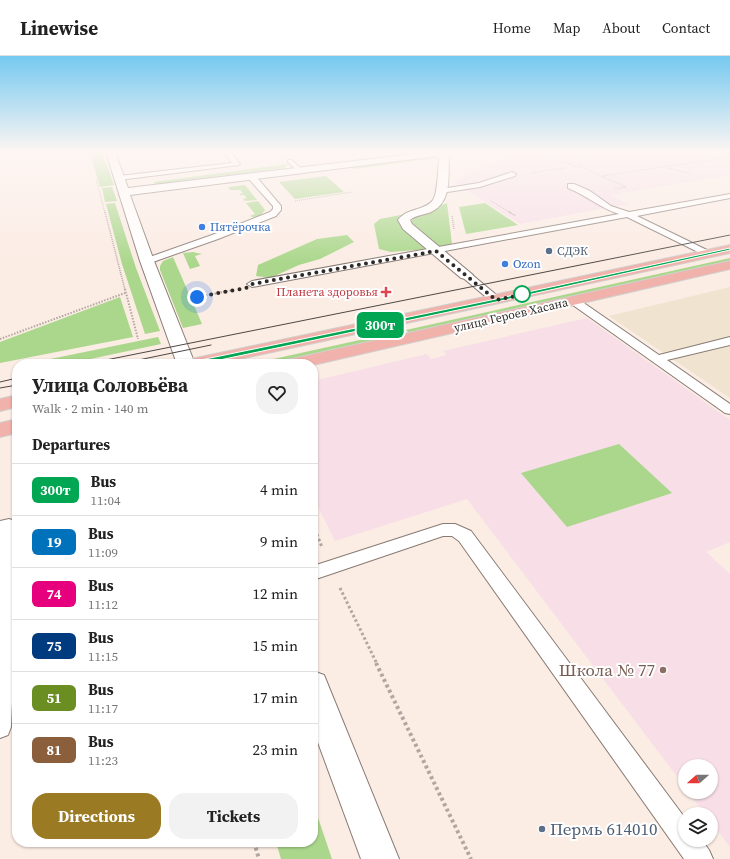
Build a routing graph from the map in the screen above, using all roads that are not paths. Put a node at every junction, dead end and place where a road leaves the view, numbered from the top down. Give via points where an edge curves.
1 (123, 189) edge
2 (263, 189) edge
3 (445, 189) edge
4 (579, 189) edge
5 (441, 190) joint
6 (730, 196) edge
7 (627, 214) junction
8 (730, 249) edge
9 (436, 251) junction
10 (708, 254) junction
11 (146, 261) junction
12 (730, 265) edge
13 (466, 275) joint
14 (252, 284) road end
15 (496, 300) junction
16 (574, 301) junction
17 (730, 341) edge
18 (184, 359) edge
19 (215, 359) edge
20 (314, 359) edge
21 (658, 359) junction
22 (12, 402) edge
23 (0, 405) edge
24 (730, 410) edge
25 (12, 427) edge
26 (0, 430) edge
27 (0, 527) edge
28 (322, 570) edge
29 (6, 672) edge
30 (318, 699) edge
31 (0, 727) edge
32 (678, 830) edge
33 (691, 847) edge
34 (380, 859) edge
35 (700, 859) edge

1 - 11 street
2 - 11 lane via 276,204 277,210 215,237
3 - 5 lane
4 - 7 lane via 608,208
5 - 9 street via 438,202 409,215 404,220 407,226
6 - 7 lane
7 - 9 lane
7 - 10 lane
8 - 10 main road, улица Героев Хасана
9 - 13 street
9 - 14 lane
10 - 15 main road, улица Героев Хасана
11 - 18 street
12 - 16 main road, улица Героев Хасана
13 - 15 lane
15 - 19 main road, улица Героев Хасана
16 - 20 main road, улица Героев Хасана
16 - 21 lane
17 - 21 lane
21 - 24 lane
22 - 23 main road
25 - 26 main road
27 - 29 lane via 9,525
28 - 32 lane via 443,530 455,530 465,536
29 - 31 lane
30 - 34 street
33 - 35 lane

